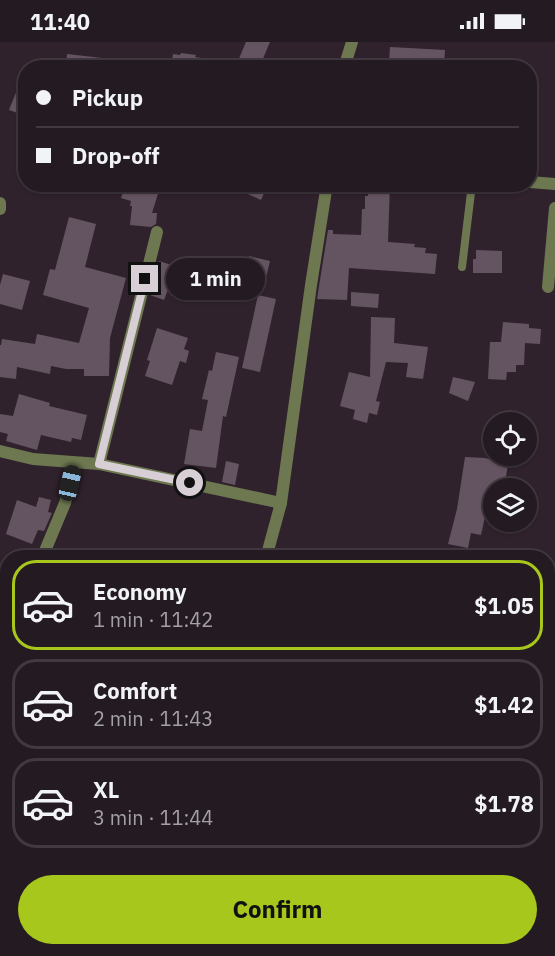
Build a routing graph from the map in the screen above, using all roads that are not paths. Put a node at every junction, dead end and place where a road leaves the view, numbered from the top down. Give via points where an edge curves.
1 (352, 42) edge
2 (346, 60) edge
3 (537, 183) edge
4 (555, 184) edge
5 (326, 192) edge
6 (471, 192) edge
7 (0, 203) edge
8 (555, 208) edge
9 (0, 209) edge
10 (157, 232) dead end
11 (462, 267) dead end
12 (549, 287) dead end
13 (0, 451) edge
14 (75, 463) junction
15 (99, 464) junction
16 (281, 502) junction
17 (45, 550) edge
18 (268, 550) edge

1 - 2 street
3 - 4 street
5 - 16 street
6 - 11 lane
7 - 9 street
8 - 12 street
10 - 15 street
13 - 14 street
14 - 15 street
14 - 17 street via 65,502
15 - 16 street
16 - 18 street

